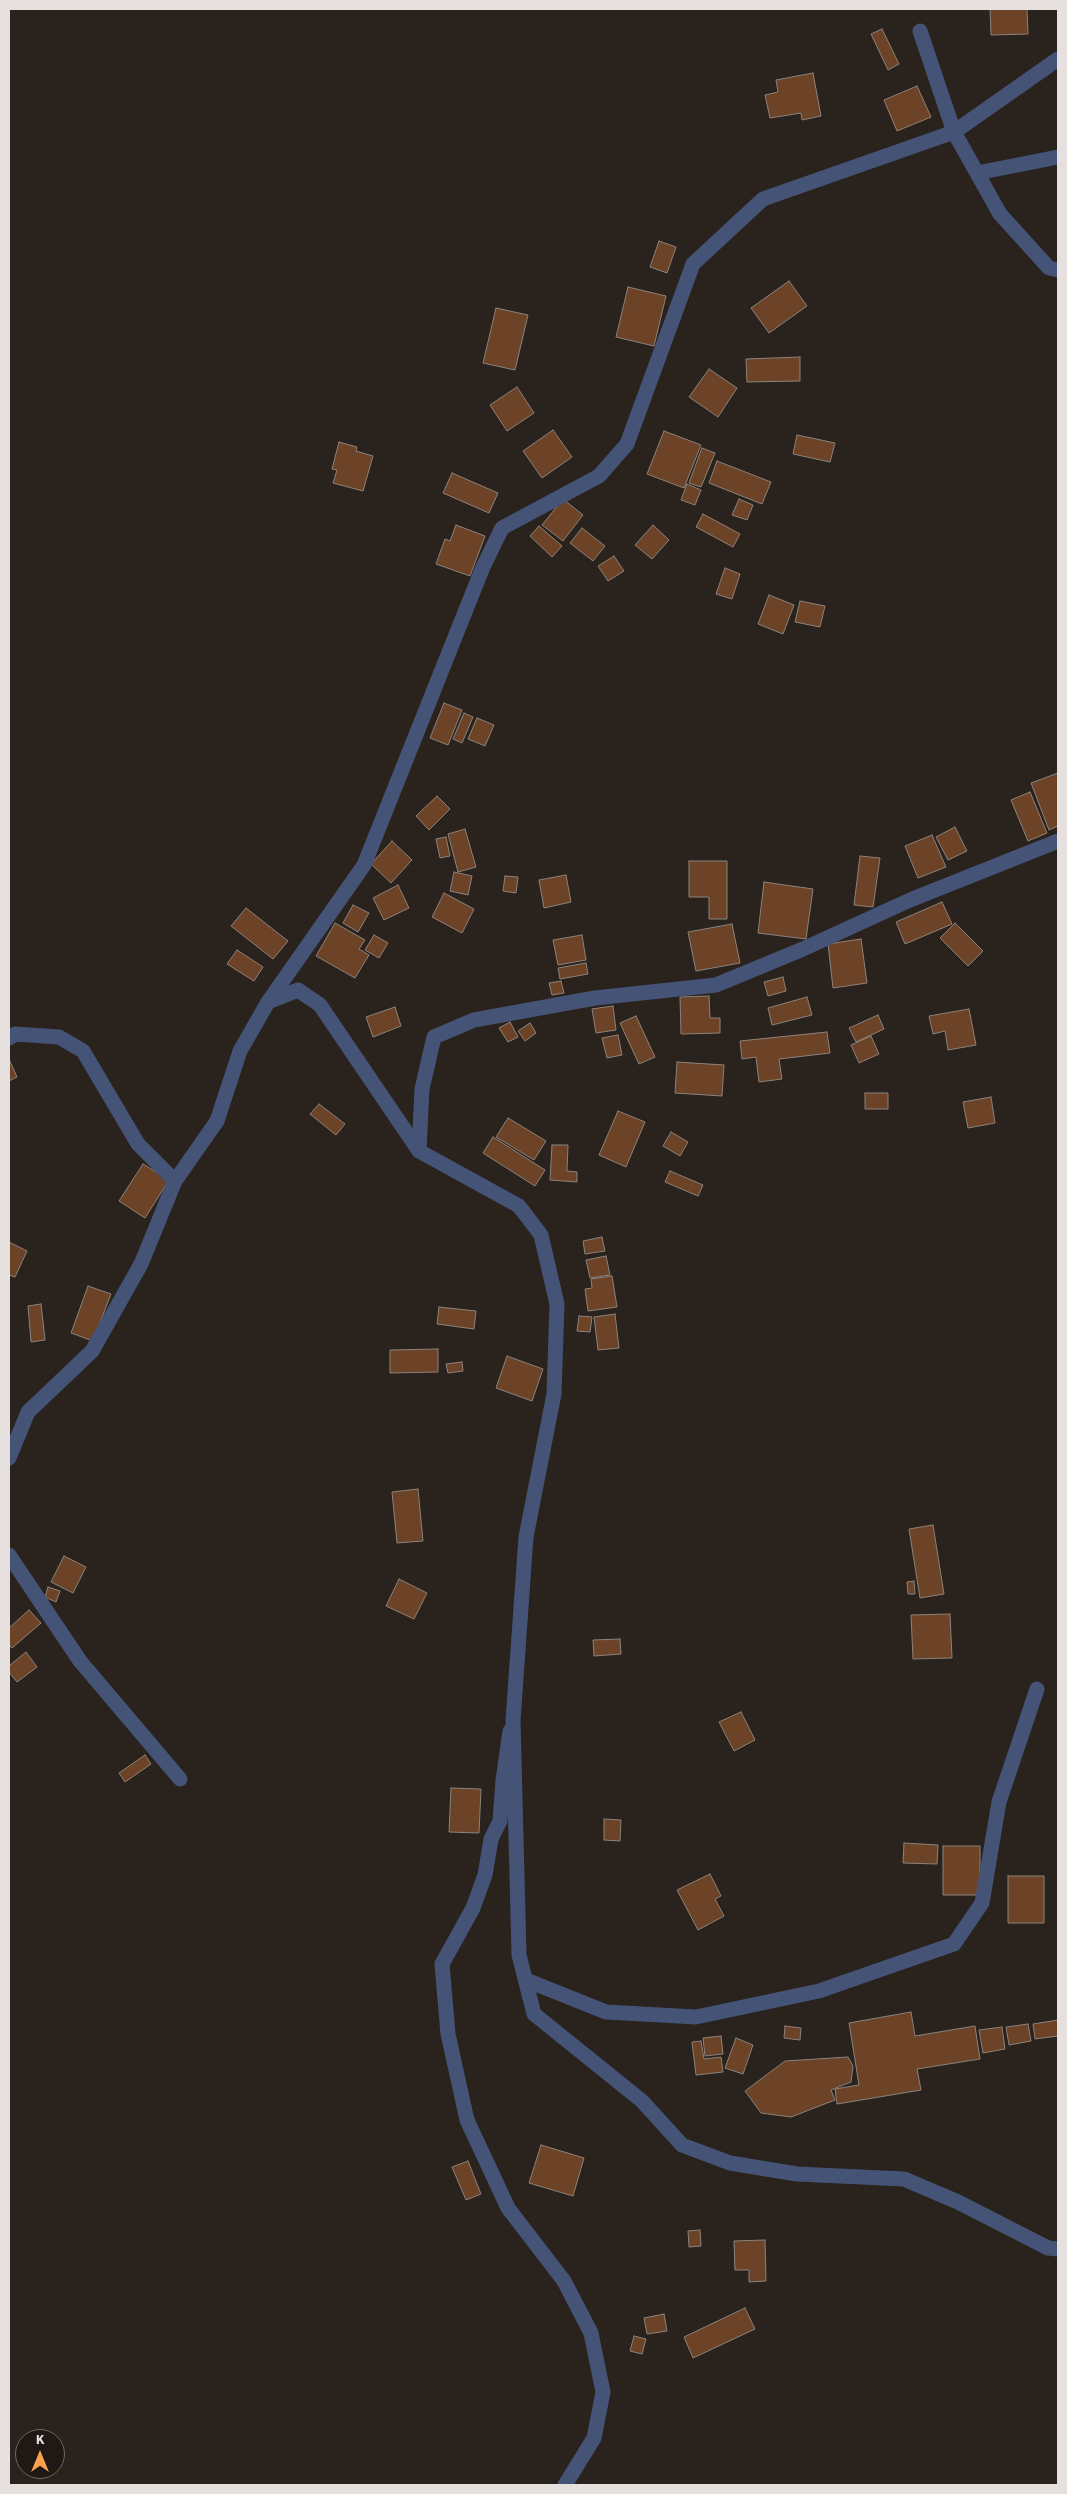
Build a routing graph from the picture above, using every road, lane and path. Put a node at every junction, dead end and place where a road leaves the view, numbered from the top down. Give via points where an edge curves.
1 (920, 31) dead end
2 (1058, 59) edge
3 (954, 132) junction
4 (1058, 157) edge
5 (977, 173) junction
6 (1058, 270) edge
7 (1058, 841) edge
8 (268, 1002) junction
9 (9, 1038) edge
10 (419, 1151) junction
11 (175, 1181) junction
12 (9, 1458) edge
13 (9, 1555) edge
14 (1037, 1689) dead end
15 (513, 1722) junction
16 (180, 1779) dead end
17 (526, 1980) junction
18 (1058, 2249) edge
19 (565, 2485) edge

1 - 3 street
2 - 3 street
3 - 5 street
3 - 8 street via 763,199 693,264 627,444 599,476 502,528 465,610 364,865
4 - 5 street
5 - 6 street via 1000,214 1049,268
7 - 10 street via 910,900 716,985 595,998 474,1020 434,1037 422,1089
8 - 10 street via 298,990 320,1005
8 - 11 street via 240,1051 217,1121
9 - 11 street via 15,1034 59,1036 83,1051 138,1144
10 - 15 street via 519,1206 541,1236 557,1304 554,1394 526,1537
11 - 12 street via 141,1264 92,1351 28,1412
13 - 16 street via 80,1661
14 - 17 street via 999,1802 982,1902 954,1944 818,1991 696,2017 606,2012
15 - 17 street via 519,1955
15 - 19 street via 508,1737 500,1821 490,1839 485,1875 473,1908 442,1964 448,2034 467,2120 508,2208 564,2281 591,2333 603,2392 594,2438
17 - 18 street via 534,2014 642,2101 682,2145 730,2163 797,2174 904,2179 958,2202 1048,2248

